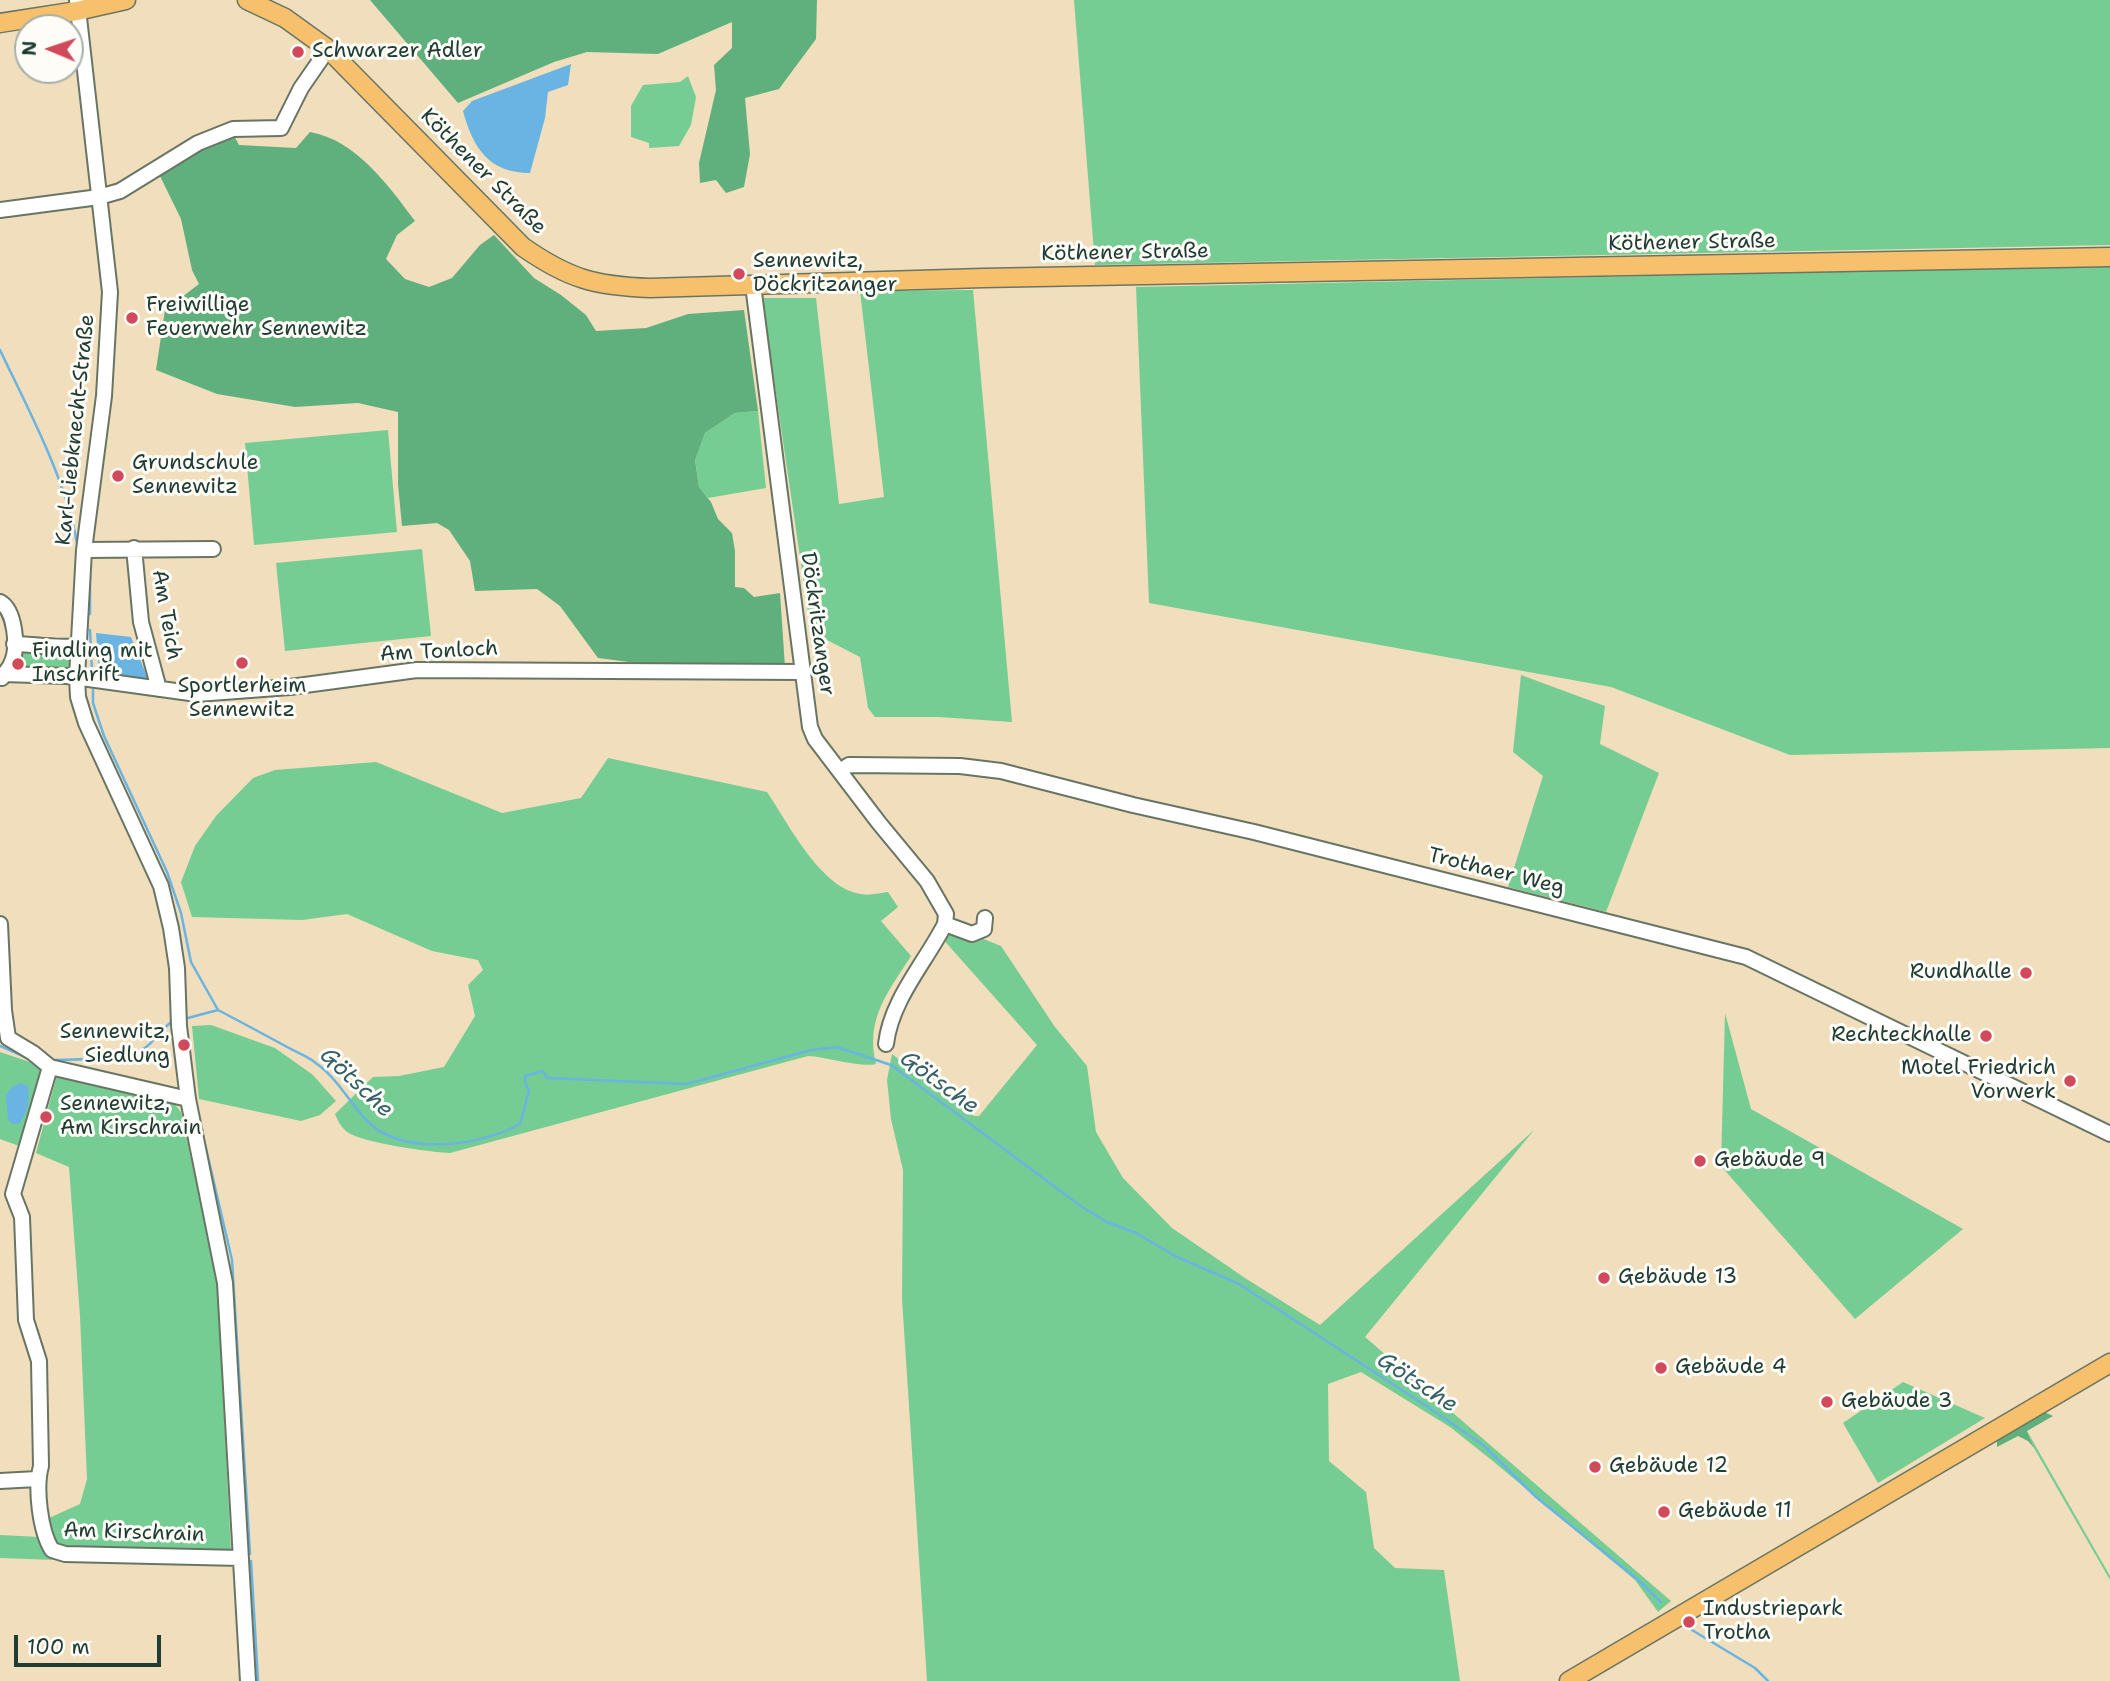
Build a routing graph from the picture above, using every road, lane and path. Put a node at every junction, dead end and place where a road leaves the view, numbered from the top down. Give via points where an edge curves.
1 (126, 0) edge
2 (247, 0) edge
3 (77, 6) edge
4 (0, 23) edge
5 (328, 49) junction
6 (99, 197) junction
7 (0, 209) edge
8 (2110, 257) edge
9 (753, 285) junction
10 (134, 548) junction
11 (213, 548) dead end
12 (84, 550) junction
13 (0, 602) edge
14 (14, 643) junction
15 (79, 645) junction
16 (804, 673) junction
17 (77, 677) junction
18 (2, 678) edge
19 (159, 689) junction
20 (840, 771) junction
21 (985, 918) dead end
22 (0, 924) edge
23 (945, 924) junction
24 (1, 953) edge
25 (886, 1044) dead end
26 (50, 1068) junction
27 (188, 1099) junction
28 (2110, 1134) edge
29 (7, 1192) edge
30 (2110, 1363) edge
31 (37, 1479) junction
32 (0, 1481) edge
33 (241, 1558) junction
34 (248, 1681) edge
35 (1569, 1681) edge

1 - 3 main road
2 - 5 main road, Köthener Straße via 285,18
3 - 4 main road
3 - 6 street, Karl-Liebknecht-Straße
5 - 6 street via 300,88 281,128 233,129 198,143 120,191
5 - 9 main road, Köthener Straße via 499,226 553,267 613,287
6 - 7 street
6 - 12 street, Karl-Liebknecht-Straße via 110,292 108,345
8 - 9 main road, Köthener Straße
9 - 16 street, Döckritzanger
10 - 11 street, Am Teich
10 - 12 street, Am Teich
10 - 19 street, Am Teich via 141,622
12 - 15 street, Karl-Liebknecht-Straße
13 - 14 street via 9,611
14 - 15 street via 68,649
14 - 18 street via 11,665
15 - 17 street, Karl-Liebknecht-Straße
16 - 19 street, Am Tonloch via 417,670 197,694
16 - 20 street, Döckritzanger via 810,727
17 - 18 street, Am Tonloch
17 - 19 street, Am Tonloch
17 - 27 street via 86,723 177,925 178,1019
20 - 23 street, Döckritzanger via 927,881 946,914
20 - 28 street, Trothaer Weg via 849,765 1001,771 1746,957
21 - 23 street via 984,929 972,934
22 - 24 street
23 - 25 street via 898,1004
24 - 26 street via 8,1038
26 - 27 street
26 - 29 street
27 - 33 street via 225,1283
29 - 31 street, Am Kirschrain via 22,1217 26,1320 39,1361 41,1466
30 - 35 main road
31 - 32 street
31 - 33 street, Am Kirschrain via 44,1538 52,1550 65,1555
33 - 34 street

